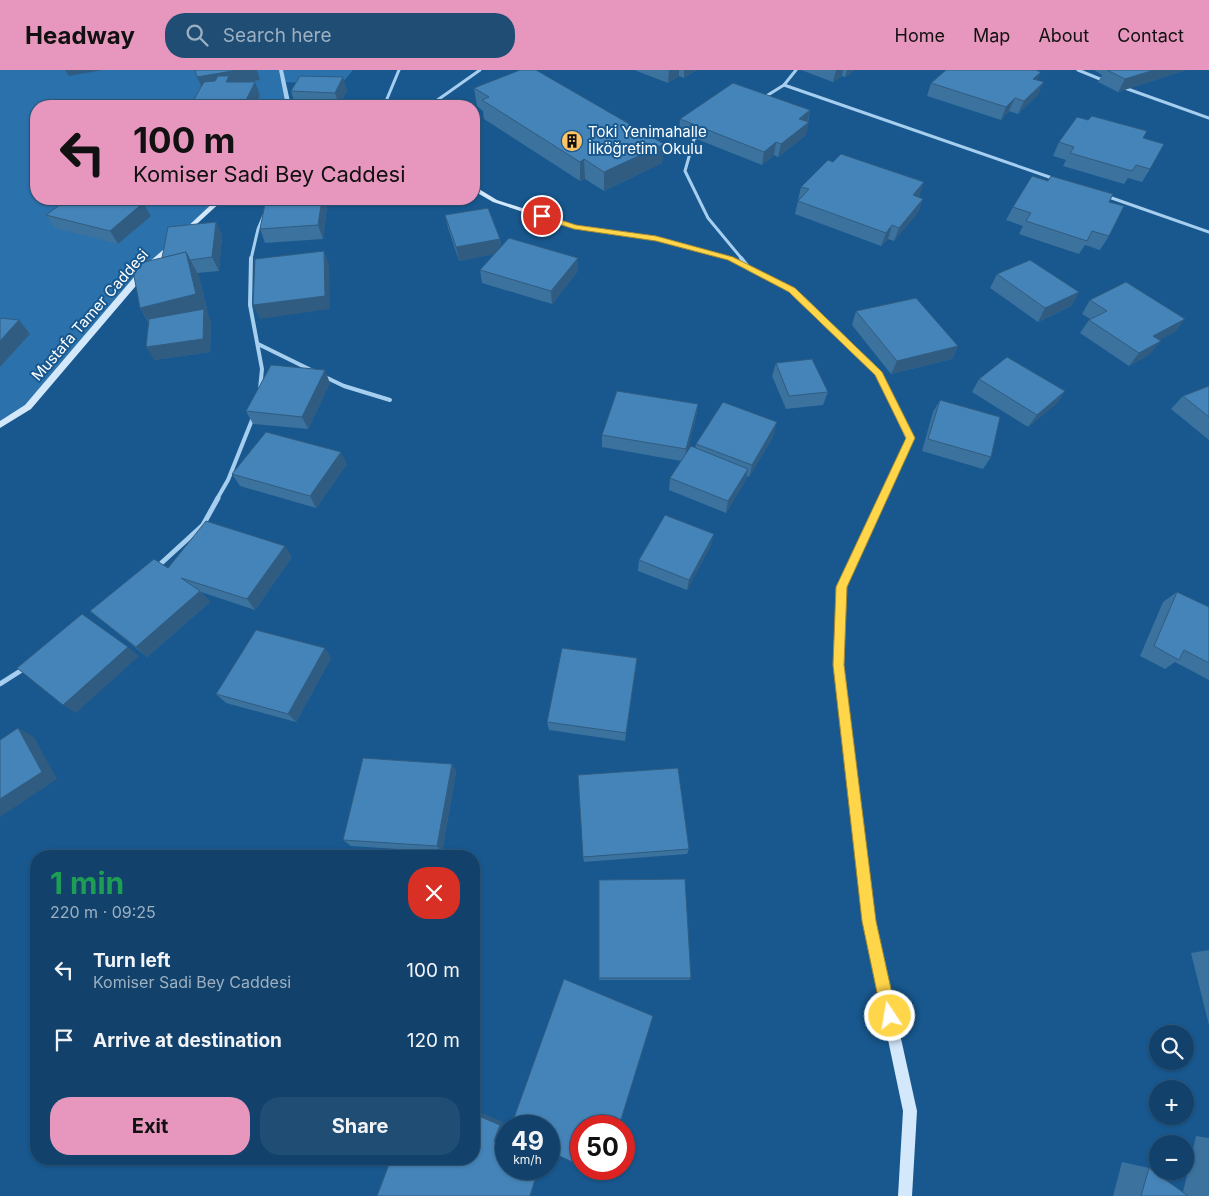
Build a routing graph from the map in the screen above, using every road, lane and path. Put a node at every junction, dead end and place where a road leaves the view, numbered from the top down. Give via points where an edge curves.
1 (281, 70) edge
2 (399, 70) edge
3 (480, 70) edge
4 (796, 70) edge
5 (1078, 70) edge
6 (1107, 82) edge
7 (784, 85) junction
8 (1116, 85) edge
9 (288, 100) edge
10 (386, 100) edge
11 (438, 100) edge
12 (760, 100) edge
13 (1209, 118) edge
14 (702, 134) edge
15 (1058, 180) edge
16 (480, 192) edge
17 (1105, 196) edge
18 (215, 205) edge
19 (268, 208) edge
20 (1209, 232) edge
21 (748, 268) junction
22 (258, 344) junction
23 (259, 394) edge
24 (390, 400) dead end
25 (254, 413) edge
26 (0, 425) edge
27 (154, 569) edge
28 (29, 665) edge
29 (0, 684) edge
30 (904, 1196) edge

1 - 9 street
2 - 10 street
3 - 11 street
4 - 7 street
5 - 6 street
7 - 12 street
7 - 15 street
8 - 13 street
14 - 21 street via 694,139 685,171 708,218
16 - 21 main road via 494,201 574,227 656,238 730,258
17 - 20 street
18 - 26 main road, Mustafa Tamer Caddesi via 143,272 28,407
19 - 22 street via 253,244 249,268 250,300
21 - 30 main road via 792,290 879,374 910,438 841,587 839,665 869,921 910,1111
22 - 23 street via 262,357
22 - 24 street via 344,386
25 - 27 street via 228,480 203,525
28 - 29 street

